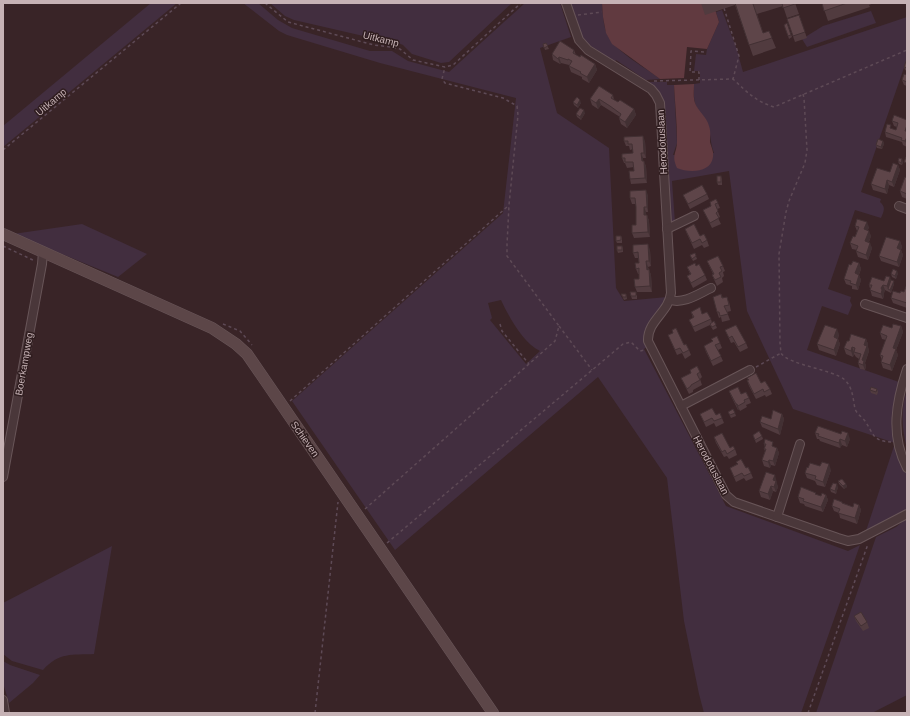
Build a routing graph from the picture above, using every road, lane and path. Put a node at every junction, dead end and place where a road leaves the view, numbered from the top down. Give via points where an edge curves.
1 (181, 3) edge
2 (265, 3) edge
3 (521, 3) edge
4 (566, 3) edge
5 (723, 7) dead end
6 (602, 12) dead end
7 (578, 15) dead end
8 (907, 50) edge
9 (705, 52) dead end
10 (445, 67) junction
11 (733, 79) junction
12 (699, 80) junction
13 (653, 81) dead end
14 (803, 94) junction
15 (3, 150) edge
16 (509, 205) junction
17 (694, 216) dead end
18 (667, 229) junction
19 (3, 234) edge
20 (3, 246) edge
21 (43, 252) junction
22 (42, 264) junction
23 (711, 288) dead end
24 (670, 300) junction
25 (865, 304) dead end
26 (907, 318) edge
27 (222, 323) dead end
28 (500, 324) dead end
29 (559, 326) junction
30 (252, 346) dead end
31 (650, 347) junction
32 (781, 353) junction
33 (529, 364) junction
34 (907, 369) edge
35 (592, 370) junction
36 (750, 370) joint
37 (290, 401) dead end
38 (681, 406) junction
39 (898, 442) junction
40 (800, 444) dead end
41 (907, 468) edge
42 (3, 477) edge
43 (342, 492) junction
44 (364, 510) dead end
45 (907, 514) edge
46 (777, 517) junction
47 (872, 533) junction
48 (388, 543) dead end
49 (3, 700) edge
50 (5, 713) edge
51 (315, 713) edge
52 (493, 713) edge
53 (808, 713) edge

1 - 15 path, Uitkamp
2 - 10 path, Uitkamp via 288,22 374,45 400,49 413,60
3 - 10 path via 453,66
4 - 18 street, Herodotuslaan via 583,45 651,89 659,99
5 - 11 path via 740,56
6 - 7 path
8 - 14 path
9 - 12 path via 691,51 690,72 699,72
10 - 16 path via 442,79 445,83 503,98 517,106
11 - 12 path
11 - 14 path via 762,104 774,107
12 - 13 path
14 - 32 path via 807,150 805,163 789,200 779,254
16 - 29 path via 507,256
16 - 37 path
17 - 18 street
18 - 24 street, Herodotuslaan
19 - 21 street, Schieven
20 - 22 path
21 - 22 street, Boerkampweg
21 - 43 street, Schieven via 212,328 236,344 246,354
22 - 42 street, Boerkampweg
23 - 24 street via 683,301
24 - 31 street, Herodotuslaan via 650,327
25 - 26 street
27 - 30 path via 240,331
28 - 33 path via 502,331
29 - 33 path via 554,341
29 - 35 path
31 - 35 path via 640,351 627,342
31 - 38 street, Herodotuslaan
32 - 36 path
32 - 39 path via 788,359 845,380 851,388 856,410 874,437
33 - 44 path
34 - 39 street via 897,401
35 - 48 path
36 - 38 street
38 - 46 street, Herodotuslaan via 726,495 734,502
39 - 41 street
40 - 46 street
43 - 51 path via 338,497
43 - 52 street, Schieven
45 - 47 street, Herodotuslaan
46 - 47 street, Herodotuslaan via 848,540 859,539
47 - 53 path
49 - 50 street

